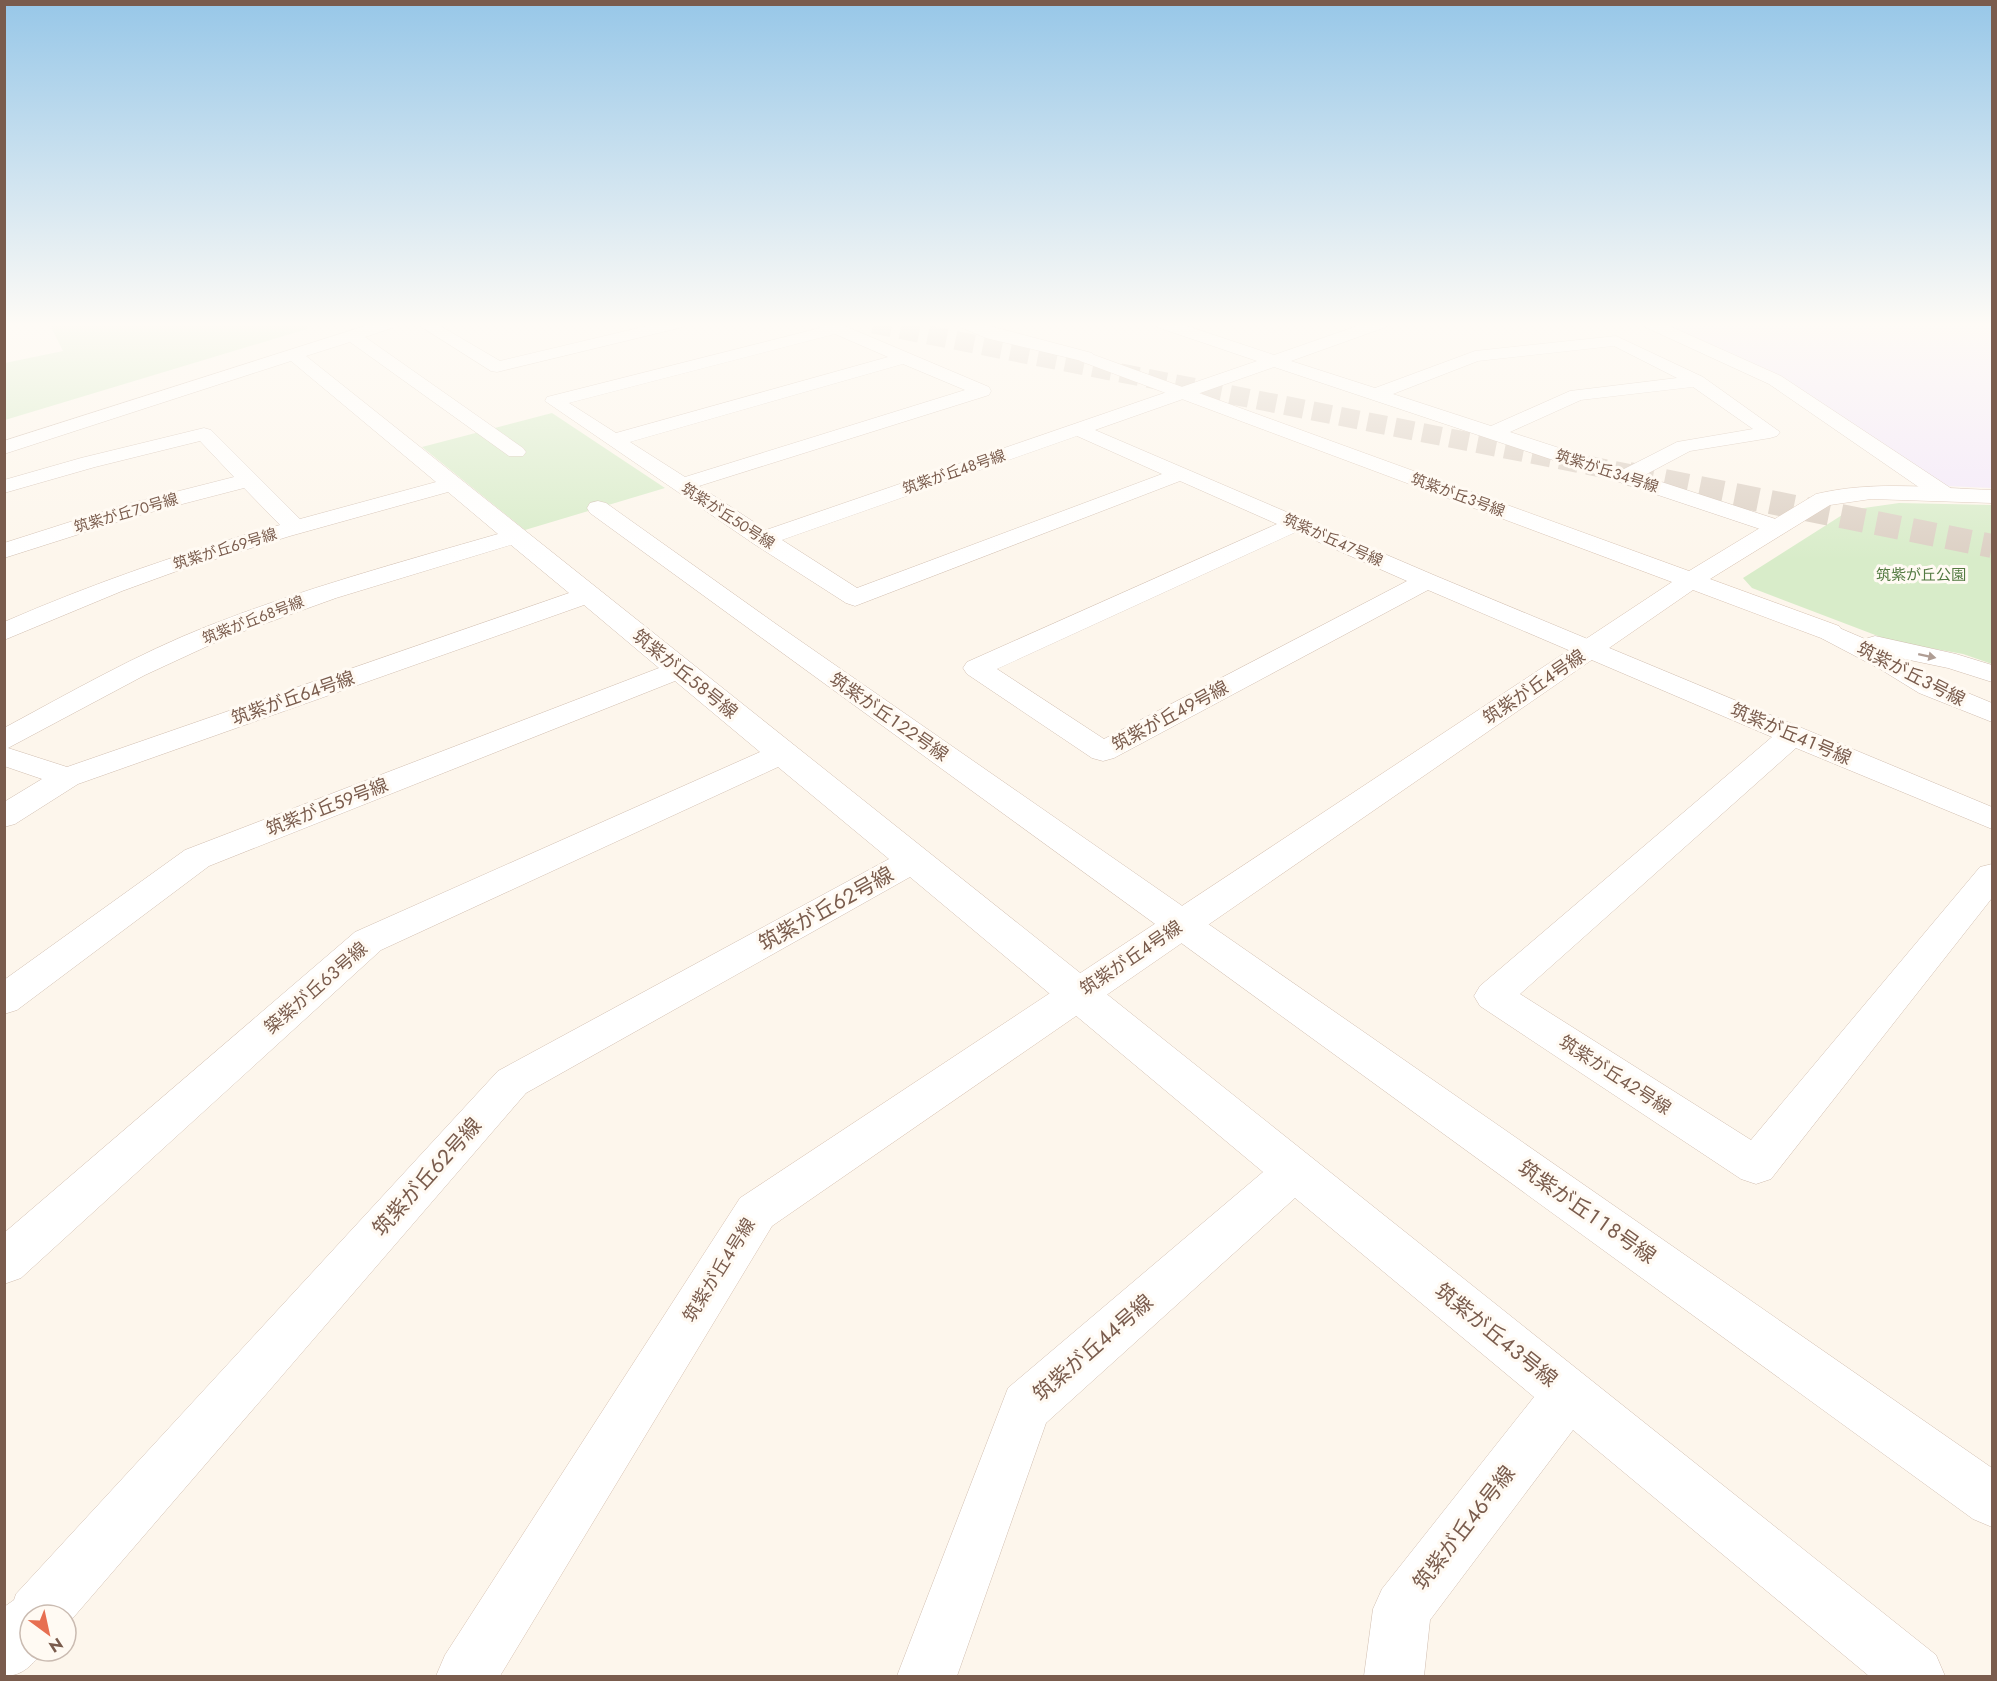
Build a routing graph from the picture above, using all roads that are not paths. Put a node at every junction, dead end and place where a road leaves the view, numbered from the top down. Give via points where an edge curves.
1 (144, 402) edge
2 (352, 402) edge
3 (446, 402) edge
4 (556, 402) edge
5 (746, 402) edge
6 (945, 402) edge
7 (1154, 402) edge
8 (1207, 402) edge
9 (1401, 402) edge
10 (1560, 402) edge
11 (1728, 402) edge
12 (1808, 402) edge
13 (227, 429) dead end
14 (1077, 429) junction
15 (1492, 433) junction
16 (204, 434) junction
17 (613, 440) junction
18 (4, 448) edge
19 (516, 452) dead end
20 (1180, 474) junction
21 (1625, 477) junction
22 (249, 480) junction
23 (452, 484) junction
24 (681, 485) junction
25 (4, 487) edge
26 (1944, 494) junction
27 (1992, 497) edge
28 (598, 508) dead end
29 (1296, 524) junction
30 (295, 527) junction
31 (1777, 527) junction
32 (516, 536) junction
33 (762, 538) junction
34 (4, 551) edge
35 (1427, 581) junction
36 (1690, 581) junction
37 (588, 595) junction
38 (4, 632) edge
39 (1830, 632) junction
40 (1590, 649) junction
41 (680, 669) junction
42 (1992, 674) edge
43 (1992, 713) edge
44 (1793, 735) junction
45 (4, 740) edge
46 (782, 754) junction
47 (4, 756) edge
48 (67, 777) junction
49 (4, 817) edge
50 (1992, 819) edge
51 (914, 860) junction
52 (1992, 875) edge
53 (1181, 925) junction
54 (9, 992) edge
55 (1077, 994) junction
56 (1295, 1171) junction
57 (4, 1263) edge
58 (1568, 1394) junction
59 (1992, 1500) edge
60 (48, 1603) edge
61 (18, 1636) edge
62 (4, 1651) edge
63 (466, 1677) edge
64 (927, 1677) edge
65 (1394, 1677) edge
66 (1915, 1677) edge

1 - 18 street
2 - 23 street, 筑紫が丘５８号線
3 - 19 street
4 - 17 street, 筑紫が丘５０号線
5 - 17 street
6 - 24 street
7 - 14 street, 筑紫が丘４８号線
8 - 36 street, 筑紫が丘３号線
9 - 15 street, 筑紫が丘３４号線
10 - 15 street
11 - 21 street via 1770,432 1684,446
12 - 26 street
13 - 16 street
14 - 20 street, 筑紫が丘４７号線
14 - 33 street, 筑紫が丘４８号線
15 - 21 street, 筑紫が丘３４号線
16 - 22 street
16 - 25 street
17 - 24 street, 筑紫が丘５０号線
20 - 29 street, 筑紫が丘４７号線
20 - 33 street, 筑紫が丘５０号線 via 855,598
21 - 31 street, 筑紫が丘３４号線
22 - 30 street
22 - 34 street, 筑紫が丘７０号線 via 128,511
23 - 30 street, 筑紫が丘６９号線
23 - 32 street, 筑紫が丘５８号線
24 - 33 street, 筑紫が丘５０号線
26 - 27 street, 筑紫が丘４号線
26 - 31 street, 筑紫が丘４号線 via 1871,492 1824,500
28 - 53 street, 筑紫が丘１２２号線
29 - 35 street, 筑紫が丘４７号線
29 - 35 street, 筑紫が丘４９号線 via 977,668 1103,752
30 - 38 street, 筑紫が丘６９号線 via 167,566
31 - 36 street, 筑紫が丘４号線
32 - 37 street, 筑紫が丘５８号線
32 - 45 street, 筑紫が丘６８号線 via 299,602 215,633 118,678
35 - 40 street, 筑紫が丘４７号線
36 - 39 street, 筑紫が丘３号線
36 - 40 street, 筑紫が丘４号線
37 - 41 street, 筑紫が丘５８号線
37 - 48 street, 筑紫が丘６４号線
39 -> 42 street, 筑紫が丘３号線
39 - 43 street, 筑紫が丘３号線 via 1929,687
40 - 44 street, 筑紫が丘４１号線
40 - 53 street, 筑紫が丘４号線
41 - 46 street, 筑紫が丘５８号線
41 - 54 street, 筑紫が丘５９号線 via 197,858
44 - 50 street, 筑紫が丘４１号線
44 - 52 street, 筑紫が丘４２号線 via 1493,996 1756,1166
46 - 51 street, 筑紫が丘５８号線
46 - 57 street, 築紫が丘６３号線 via 368,941
47 - 48 street
48 - 49 street, 筑紫が丘６４号線
51 - 55 street, 筑紫が丘５８号線
51 - 60 street, 筑紫が丘６２号線 via 512,1082
53 - 55 street, 筑紫が丘４号線
53 - 59 street, 筑紫が丘１１８号線
55 - 56 street, 筑紫が丘４３号線
55 - 63 street, 筑紫が丘４号線 via 756,1212
56 - 58 street, 筑紫が丘４３号線
56 - 64 street, 筑紫が丘４４号線 via 1026,1406
58 - 65 street, 筑紫が丘４６号線 via 1402,1609
58 - 66 street, 筑紫が丘４３号線
61 - 62 street

